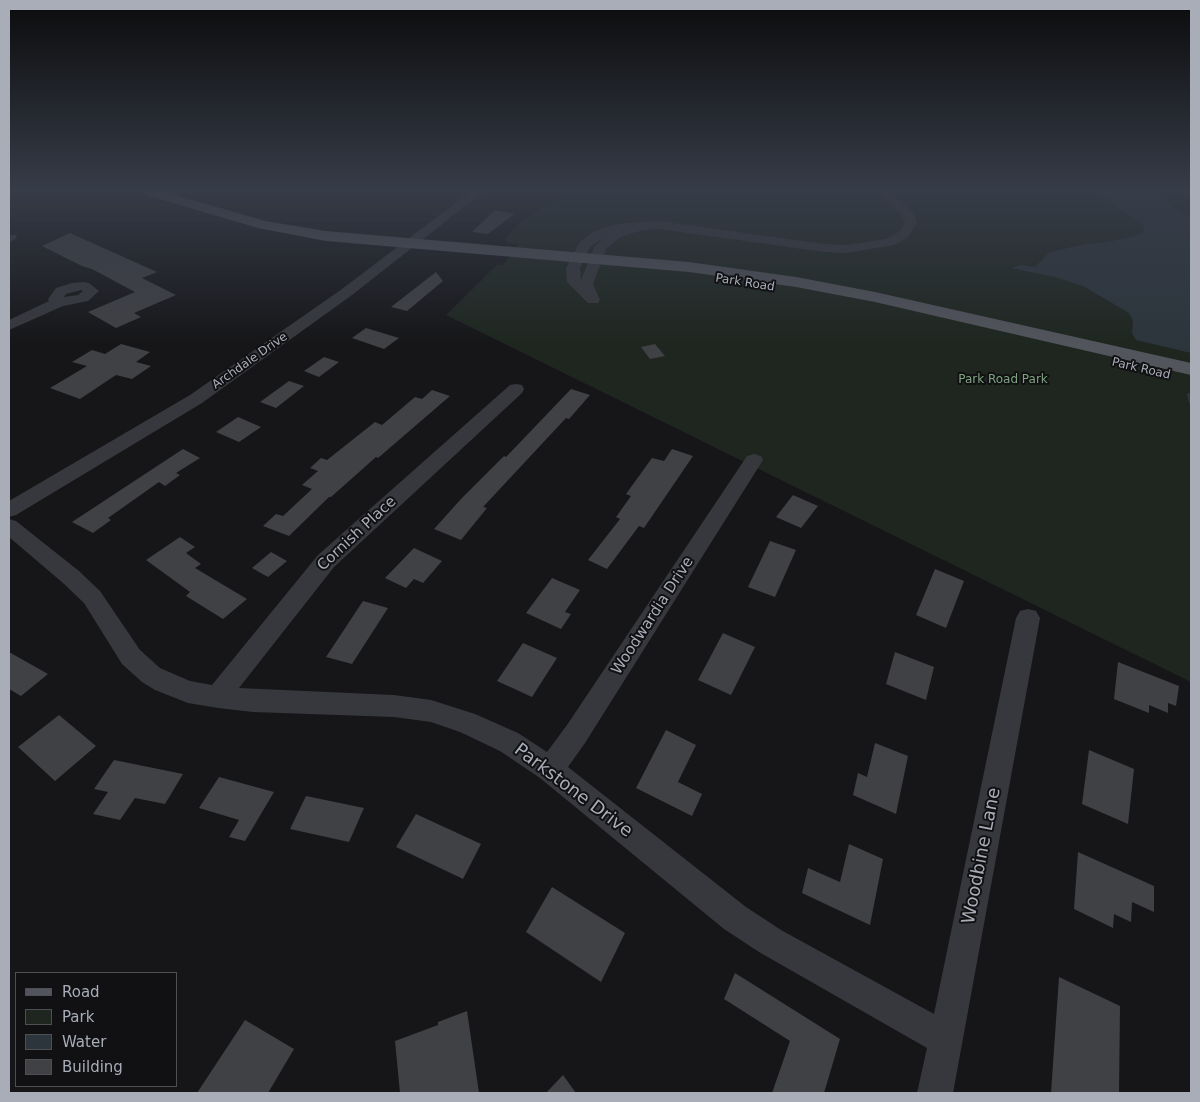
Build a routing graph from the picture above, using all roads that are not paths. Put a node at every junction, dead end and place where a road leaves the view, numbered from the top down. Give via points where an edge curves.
1 (364, 243) edge
2 (410, 243) edge
3 (603, 243) edge
4 (791, 243) edge
5 (883, 243) edge
6 (405, 247) junction
7 (585, 261) junction
8 (60, 302) dead end
9 (9, 326) edge
10 (1191, 369) edge
11 (1191, 381) edge
12 (516, 389) dead end
13 (754, 460) dead end
14 (9, 510) edge
15 (9, 526) edge
16 (1028, 618) dead end
17 (218, 697) junction
18 (550, 769) junction
19 (945, 1039) junction
20 (935, 1093) edge

1 - 6 main road, Park Road
2 - 6 street, Archdale Drive
3 - 7 street
4 - 5 street via 824,248
6 - 7 main road, Park Road
6 - 14 street, Archdale Drive via 196,399
7 - 10 main road, Park Road via 689,267 813,285
7 - 11 main road, Park Road via 841,300
8 - 9 street
12 - 17 street, Cornish Place via 326,561
13 - 18 street, Woodwardia Drive
15 - 17 street, Parkstone Drive via 92,597 131,657 151,675 188,692
16 - 19 street, Woodbine Lane
17 - 18 street, Parkstone Drive via 394,706 430,711 466,722 509,742
18 - 19 street, Parkstone Drive via 735,918
19 - 20 street, Woodbine Lane

